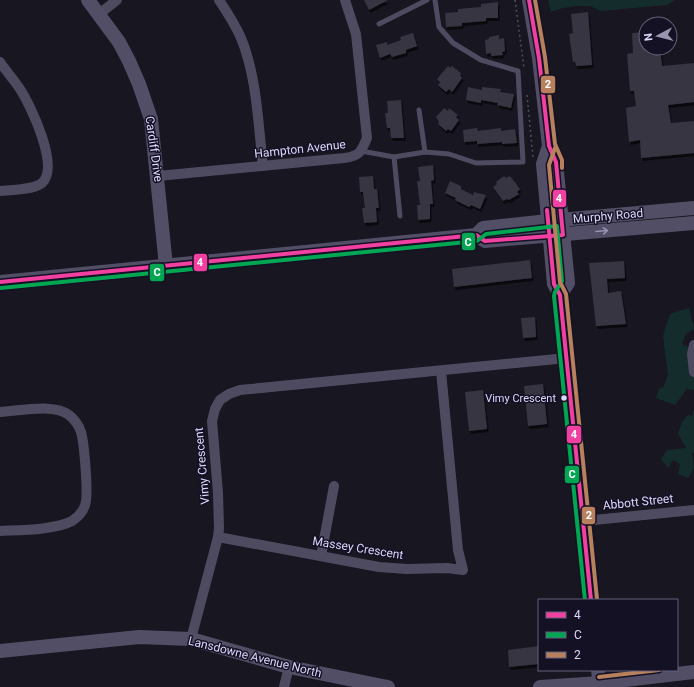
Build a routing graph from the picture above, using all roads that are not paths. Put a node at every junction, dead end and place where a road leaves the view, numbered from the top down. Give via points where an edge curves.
1 (88, 0) edge
2 (117, 0) edge
3 (219, 0) edge
4 (344, 0) edge
5 (427, 0) edge
6 (435, 0) edge
7 (529, 0) edge
8 (99, 14) junction
9 (379, 24) dead end
10 (0, 62) edge
11 (419, 110) dead end
12 (361, 151) junction
13 (425, 152) junction
14 (394, 157) junction
15 (263, 166) junction
16 (158, 176) junction
17 (0, 191) edge
18 (694, 208) edge
19 (400, 216) dead end
20 (555, 220) junction
21 (694, 223) edge
22 (476, 234) junction
23 (557, 235) junction
24 (166, 266) junction
25 (0, 282) edge
26 (694, 345) edge
27 (567, 358) junction
28 (441, 370) junction
29 (694, 372) edge
30 (0, 412) edge
31 (334, 486) dead end
32 (694, 510) edge
33 (584, 520) junction
34 (0, 531) edge
35 (218, 537) junction
36 (321, 556) junction
37 (591, 599) edge
38 (191, 639) junction
39 (0, 651) edge
40 (289, 667) junction
41 (694, 672) edge
42 (599, 680) edge
43 (284, 687) edge
44 (388, 687) edge
45 (540, 687) edge

1 - 8 street, Cardiff Drive
2 - 8 street
3 - 15 street via 234,23 246,52 254,84
4 - 12 street, Hampton Avenue via 356,34 367,138
5 - 9 lane
6 - 13 lane via 439,27 453,43 481,60 518,71 523,162 476,163 449,154
7 - 20 street via 539,58 548,146 543,164
8 - 16 street, Cardiff Drive via 119,42 139,84 151,119
10 - 17 street via 20,89 29,107 42,138 48,165 42,182 35,187
11 - 13 lane
12 - 14 lane
12 - 15 street, Hampton Avenue via 355,156 344,158
13 - 14 lane
14 - 19 lane
15 - 16 street, Hampton Avenue
16 - 24 street, Cardiff Drive
18 - 20 street, Murphy Road
20 - 22 street, Murphy Road via 483,228
20 - 23 street
23 -> 21 street, Murphy Road
22 - 23 street, Murphy Road via 485,242
22 - 24 street, Murphy Road
23 - 27 street via 554,284 560,295
24 - 25 street, Murphy Road
26 - 29 street
27 - 28 street, Vimy Crescent
27 - 33 street
28 - 35 street, Vimy Crescent via 240,390 220,400 212,421 218,493
28 - 36 street, Massey Crescent via 458,550 463,570 379,567
30 - 34 street via 57,409 68,414 81,432 87,494 86,504 81,513 62,526
31 - 36 street
32 - 33 street, Abbott Street
33 - 37 street
35 - 36 street, Massey Crescent
35 - 38 street, Vimy Crescent
38 - 39 street, Lansdowne Avenue North via 139,637
38 - 40 street, Lansdowne Avenue North
40 - 43 street
40 - 44 street, Lansdowne Avenue North
41 - 42 street
42 - 45 street

